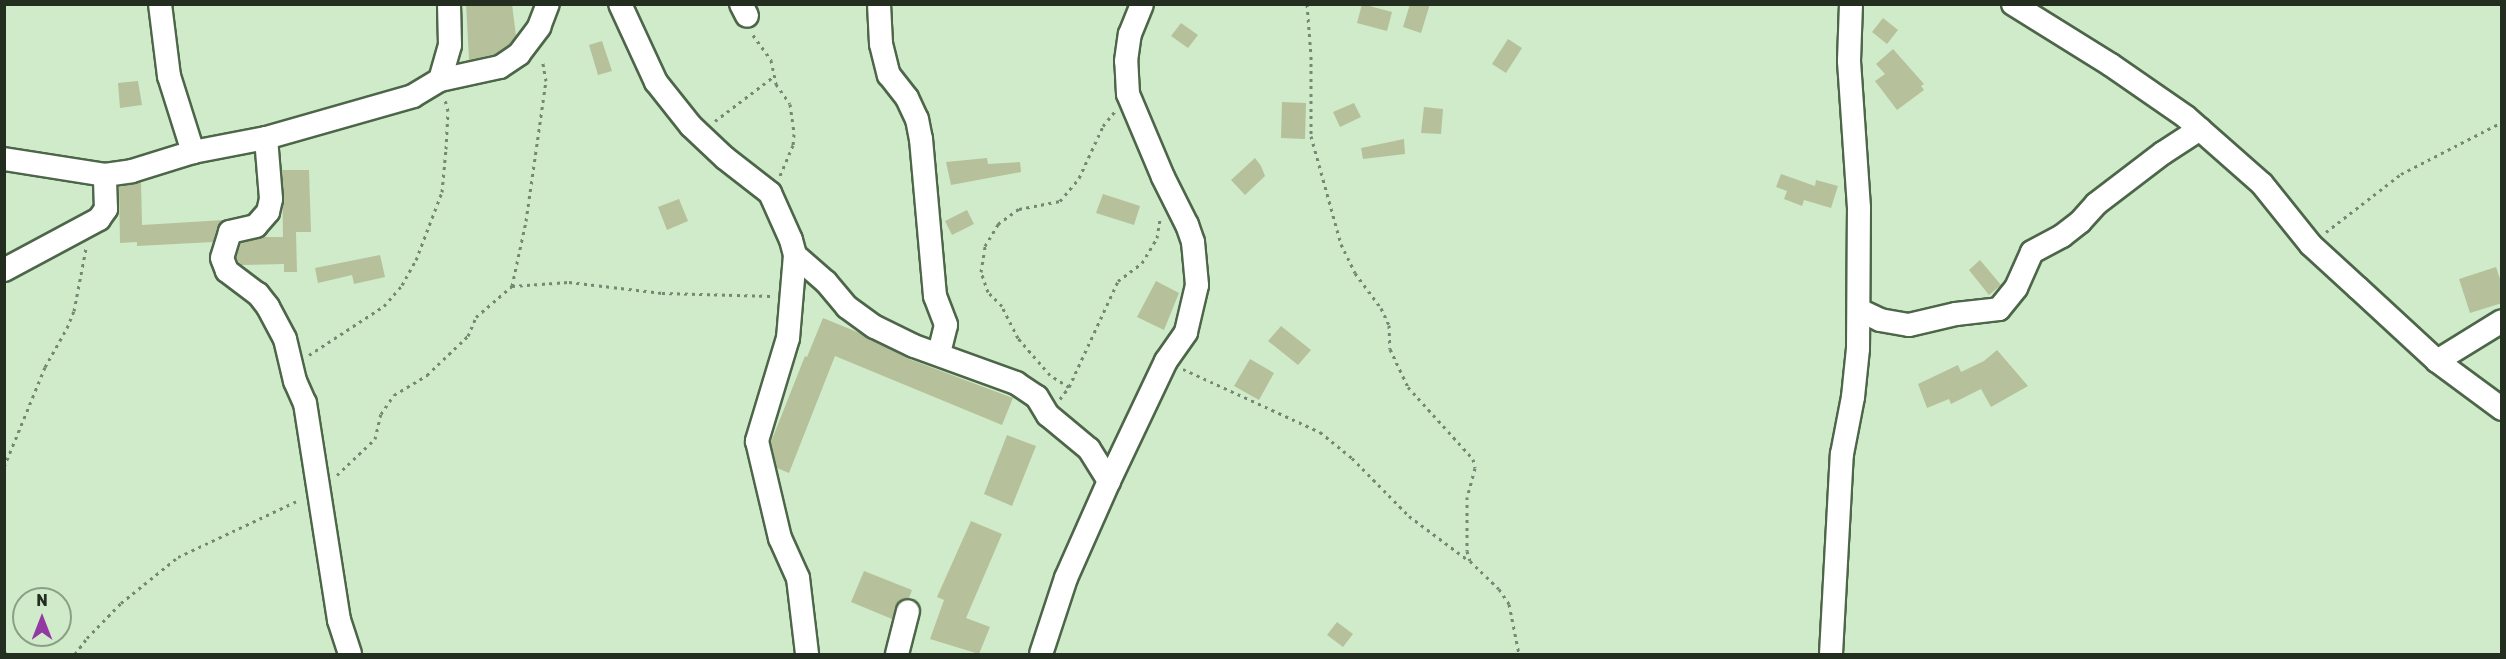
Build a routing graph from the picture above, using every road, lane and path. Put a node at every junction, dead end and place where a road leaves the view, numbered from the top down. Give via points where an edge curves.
1 (160, 4) edge
2 (449, 4) edge
3 (548, 4) edge
4 (620, 4) edge
5 (879, 4) edge
6 (1142, 4) edge
7 (1307, 4) edge
8 (1851, 4) edge
9 (2013, 4) edge
10 (744, 10) edge
11 (539, 27) junction
12 (773, 77) junction
13 (440, 80) junction
14 (1128, 94) junction
15 (2502, 122) edge
16 (2200, 129) junction
17 (699, 133) junction
18 (266, 138) junction
19 (193, 152) junction
20 (4, 159) edge
21 (105, 175) junction
22 (770, 193) junction
23 (1161, 212) dead end
24 (99, 219) junction
25 (2311, 244) junction
26 (795, 255) junction
27 (4, 270) edge
28 (512, 286) junction
29 (791, 297) junction
30 (1858, 310) junction
31 (2502, 321) edge
32 (939, 353) junction
33 (1167, 361) junction
34 (2437, 361) junction
35 (293, 366) junction
36 (1069, 387) junction
37 (2502, 409) edge
38 (1048, 415) junction
39 (4, 467) edge
40 (1109, 481) junction
41 (317, 490) junction
42 (1470, 561) junction
43 (908, 611) dead end
44 (75, 654) edge
45 (350, 654) edge
46 (807, 654) edge
47 (897, 654) edge
48 (1041, 654) edge
49 (1519, 654) edge
50 (1831, 654) edge

1 - 19 street via 169,76
2 - 13 street via 450,45
3 - 11 street
4 - 17 street via 656,82
5 - 32 street via 881,44 889,75 907,98 921,139 935,296 946,326
6 - 14 street via 1130,34 1126,61
7 - 42 path via 1311,136 1336,226 1355,273 1389,325 1390,348 1408,387 1474,462 1467,497
8 - 30 street via 1849,61 1859,208
9 - 16 street via 2120,70
10 - 12 path via 756,42 771,60
11 - 13 street via 519,54 500,67
11 - 28 path via 546,81 526,222
12 - 17 path
12 - 22 path via 790,104 794,134 789,156
13 - 18 street via 413,96
13 - 35 path via 448,111 442,192 416,260 384,306
14 - 33 street via 1193,242 1197,285 1191,315 1186,332
14 - 36 path via 1103,126 1079,178 1060,201 1019,209 998,224 985,246 981,272 988,292 1002,306 1018,338 1050,375
15 - 25 path via 2401,174
16 - 25 street via 2262,184
16 - 30 street via 2096,204 2062,236 2032,252 2016,288 1999,309 1956,314 1909,326
17 - 22 street
18 - 19 street
18 - 35 street via 271,199 268,212 256,226 230,232 222,258 227,271 258,294 268,307 285,339
19 - 21 street
20 - 21 street
21 - 24 street via 106,209
22 - 26 street
23 - 36 path via 1153,247 1142,263 1118,281
24 - 27 street
24 - 39 path via 81,264 74,311 45,367
25 - 34 street
26 - 29 street
26 - 32 street via 847,307 875,327
28 - 29 path via 568,282 662,293
28 - 41 path via 476,317 468,336 427,375 394,395 381,414 375,440
29 - 46 street via 788,339 757,441 780,538 798,578
30 - 50 street via 1853,397 1839,481
31 - 34 street
32 - 38 street via 1016,383 1037,397
33 - 40 street
33 - 42 path via 1320,432 1352,458 1409,516
34 - 37 street
35 - 41 street via 305,403
36 - 38 path
38 - 40 street via 1089,449
40 - 48 street via 1066,578
41 - 44 path via 178,557 121,603
41 - 45 street via 339,620
42 - 49 path via 1509,604
43 - 47 street

